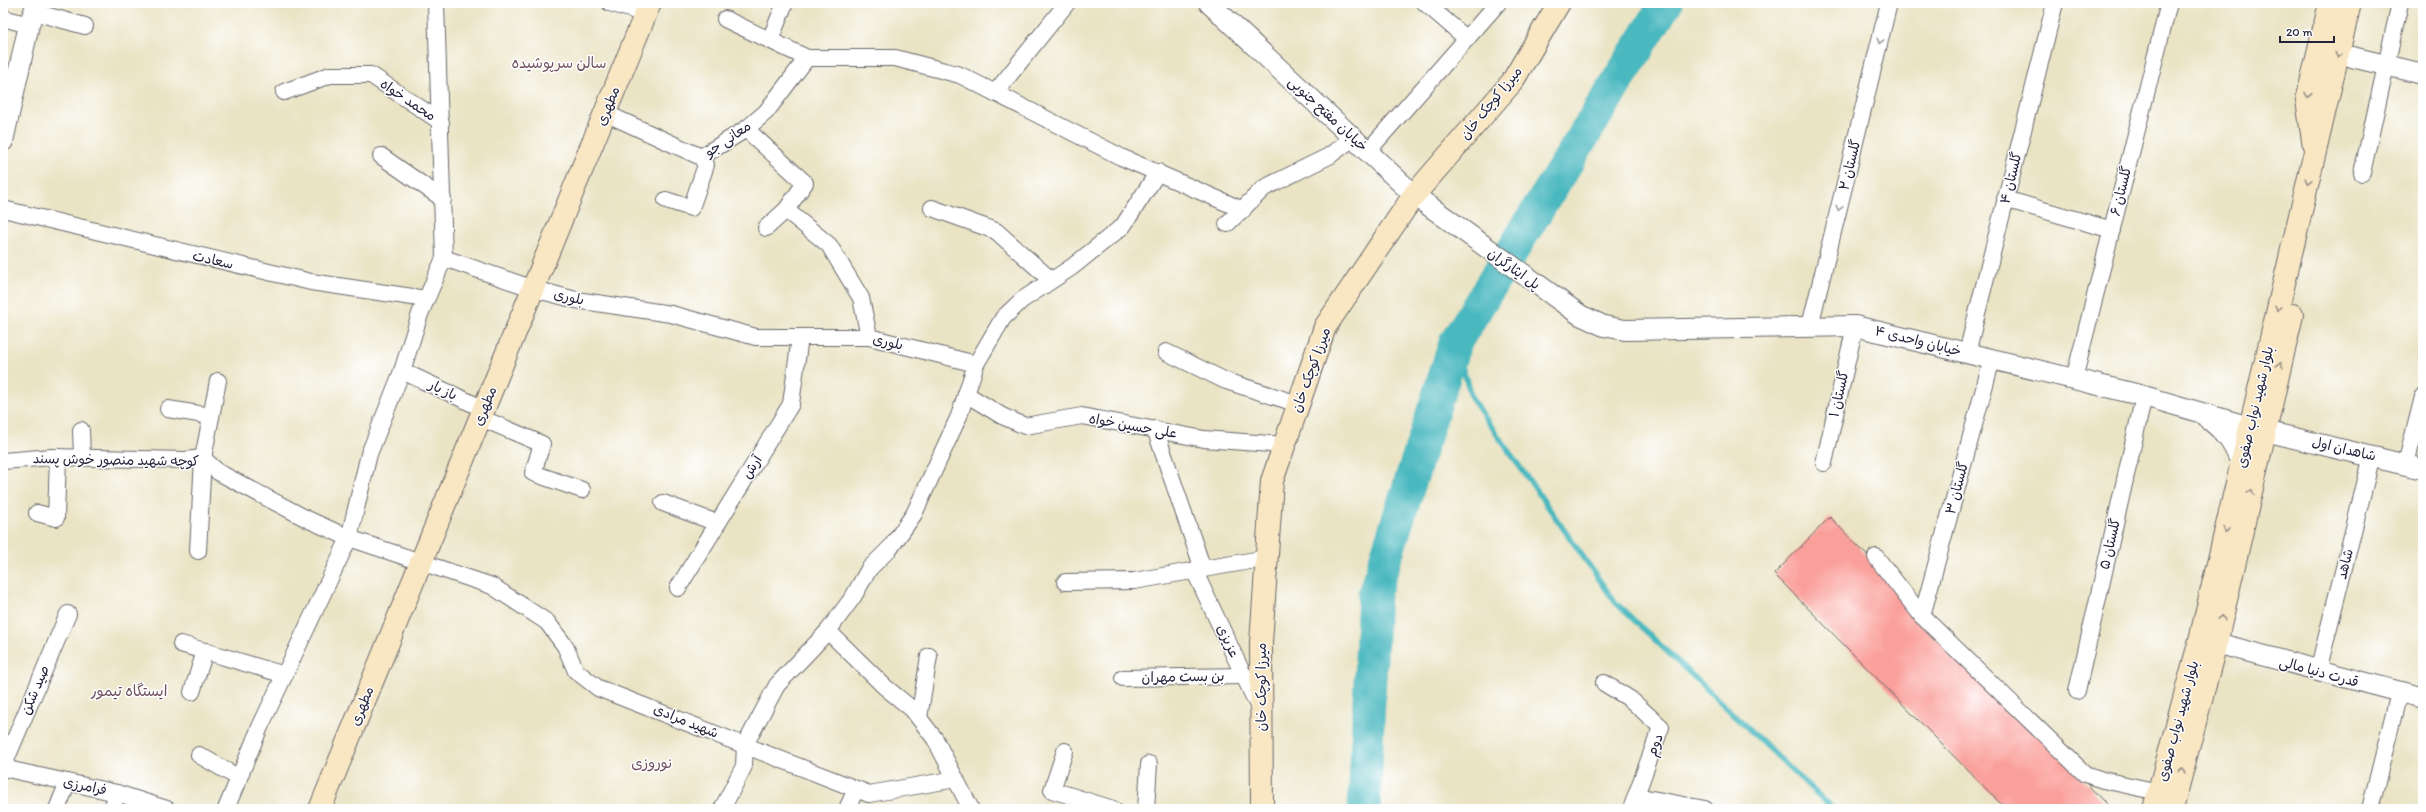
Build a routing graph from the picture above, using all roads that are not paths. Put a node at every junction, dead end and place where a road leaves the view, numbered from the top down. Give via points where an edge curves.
1 (436, 3) edge
2 (610, 3) edge
3 (785, 3) edge
4 (1067, 3) edge
5 (1209, 3) edge
6 (1424, 3) edge
7 (1498, 3) edge
8 (1559, 3) edge
9 (1889, 3) edge
10 (2055, 3) edge
11 (2169, 3) edge
12 (2330, 3) edge
13 (2350, 3) edge
14 (2365, 3) edge
15 (2400, 3) edge
16 (648, 9) edge
17 (33, 13) edge
18 (3, 18) edge
19 (725, 19) dead end
20 (85, 26) dead end
21 (1466, 39) junction
22 (770, 40) junction
23 (2352, 57) junction
24 (807, 58) junction
25 (2386, 66) junction
26 (2423, 74) edge
27 (284, 92) dead end
28 (995, 93) junction
29 (605, 113) junction
30 (440, 122) junction
31 (746, 129) junction
32 (1353, 138) junction
33 (3, 141) edge
34 (1368, 151) junction
35 (2315, 151) junction
36 (381, 156) dead end
37 (701, 158) junction
38 (1158, 172) junction
39 (2362, 173) dead end
40 (1414, 195) junction
41 (443, 199) junction
42 (2005, 199) junction
43 (666, 200) dead end
44 (932, 208) dead end
45 (3, 209) edge
46 (786, 210) junction
47 (1243, 210) junction
48 (1449, 222) joint
49 (1227, 224) dead end
50 (766, 228) dead end
51 (2112, 230) junction
52 (444, 258) junction
53 (1051, 280) junction
54 (534, 289) junction
55 (426, 299) junction
56 (1580, 315) joint
57 (1810, 326) junction
58 (1855, 326) junction
59 (800, 337) junction
60 (870, 337) junction
61 (1166, 352) dead end
62 (1967, 353) junction
63 (1992, 359) junction
64 (976, 364) junction
65 (402, 370) junction
66 (2074, 379) junction
67 (218, 381) dead end
68 (966, 394) junction
69 (2144, 396) junction
70 (2423, 397) edge
71 (1298, 404) junction
72 (168, 409) dead end
73 (2199, 412) junction
74 (482, 414) junction
75 (211, 416) junction
76 (1156, 429) junction
77 (2258, 429) junction
78 (81, 430) dead end
79 (1284, 445) junction
80 (2372, 456) junction
81 (58, 457) junction
82 (82, 457) junction
83 (203, 458) junction
84 (3, 461) edge
85 (1824, 463) dead end
86 (2241, 463) junction
87 (2415, 466) edge
88 (582, 490) dead end
89 (662, 503) dead end
90 (37, 512) dead end
91 (717, 523) junction
92 (349, 538) junction
93 (198, 551) dead end
94 (1876, 557) dead end
95 (1267, 558) junction
96 (421, 562) junction
97 (1198, 569) junction
98 (1064, 582) dead end
99 (678, 588) dead end
100 (68, 614) dead end
101 (1922, 616) junction
102 (828, 631) junction
103 (2216, 643) junction
104 (180, 644) dead end
105 (205, 651) junction
106 (929, 656) dead end
107 (2318, 672) junction
108 (285, 675) junction
109 (1244, 676) junction
110 (1123, 678) dead end
111 (1604, 683) dead end
112 (2076, 691) dead end
113 (192, 692) dead end
114 (2399, 693) junction
115 (2423, 698) edge
116 (1261, 712) junction
117 (919, 718) junction
118 (746, 745) junction
119 (1065, 751) dead end
120 (199, 755) dead end
121 (1148, 764) dead end
122 (3, 767) edge
123 (239, 778) junction
124 (956, 779) junction
125 (68, 782) junction
126 (856, 789) junction
127 (118, 793) junction
128 (2156, 801) edge
129 (1633, 802) edge
130 (57, 809) edge
131 (112, 809) edge
132 (167, 809) edge
133 (226, 809) edge
134 (320, 809) edge
135 (722, 809) edge
136 (847, 809) edge
137 (971, 809) edge
138 (1113, 809) edge
139 (1146, 809) edge
140 (1262, 809) edge
141 (1705, 809) edge
142 (2172, 809) edge
143 (2370, 809) edge

1 - 30 street
2 - 16 street
3 - 22 street
4 - 28 street
5 - 32 street, خیابان مفتح جنوبی
6 - 21 street
7 - 21 street
8 - 40 main road, میرزا کوچک خان via 1512,82
9 -> 57 street, گلستان ۲
10 - 42 street, گلستان ۴
11 - 51 street, گلستان ۶
12 -> 35 main road via 2307,100
13 -> 35 main road, بلوار شهید نواب صفوی
14 - 23 main road, بلوار شهید نواب صفوی
15 - 25 street
16 - 29 main road, مطهری
17 - 18 street
17 - 20 street
17 - 33 street
19 - 22 street
21 - 34 street
22 - 24 street
23 - 25 street
77 -> 23 main road, بلوار شهید نواب صفوی
24 - 28 street via 895,58 960,75
24 - 31 street, معانی جو via 766,112
25 - 26 street
25 - 39 street
27 - 30 street, محمد خواه via 330,75 371,75
28 - 38 street via 1122,157
29 - 37 street, معانی جو
29 - 54 main road, مطهری
30 - 41 street
31 - 37 street, معانی جو
31 - 46 street via 805,183
32 - 34 street, خیابان مفتح جنوبی
32 - 47 street via 1329,156 1264,188
34 - 40 street, خیابان مفتح جنوبی
35 -> 77 main road, بلوار شهید نواب صفوی
36 - 41 street
37 - 43 street via 706,165 691,208
38 - 47 street
38 - 53 street via 1123,226 1072,267
40 - 48 street, خیابان مفتح جنوبی
40 - 71 main road, میرزا کوچک خان via 1325,326
41 - 52 street
42 - 51 street
42 - 62 street, گلستان ۴
44 - 53 street via 996,231
45 - 55 street, سعادت via 311,282
46 - 50 street
46 - 60 street via 829,245 861,298
47 - 49 street
48 - 56 street, پل ایثارگران
51 - 66 street, گلستان ۶
52 - 54 street, بلوری
52 - 55 street
53 - 64 street via 1022,300 1003,318
54 - 59 street, بلوری via 576,300 671,314 756,337
54 - 74 main road, مطهری
55 - 65 street
56 - 57 street, خیابان واحدی ۴ via 1604,326 1625,330
57 - 58 street, خیابان واحدی ۴
58 - 62 street, خیابان واحدی ۴
58 - 85 street, گلستان ۱
59 - 60 street, بلوری
59 - 91 street, آرش via 790,404
60 - 64 street, بلوری
61 - 71 street via 1226,381
62 - 63 street, خیابان واحدی ۴
63 - 66 street, خیابان واحدی ۴
63 - 101 street, گلستان ۳
64 - 68 street
65 - 74 street, باز یار
65 - 92 street via 369,454
66 - 69 street, خیابان واحدی ۴
67 - 75 street
68 - 76 street, علی حسین خواه via 1002,416 1025,426 1082,416
68 - 102 street via 914,514 891,547 869,569 853,597
69 - 73 street, خیابان واحدی ۴
69 - 112 street, گلستان ۵
70 - 87 street
71 - 79 main road, میرزا کوچک خان
72 - 75 street
73 - 77 street, خیابان واحدی ۴
73 - 86 street via 2225,432
74 - 88 street, باز یار via 542,444 533,473
74 - 96 main road, مطهری
75 - 83 street
76 - 79 street, علی حسین خواه via 1204,439
76 - 97 street, عزیزی
77 - 80 street, شاهدان اول
77 - 86 main road, بلوار شهید نواب صفوی
103 -> 77 main road, بلوار شهید نواب صفوی
78 - 82 street
79 - 95 main road, میرزا کوچک خان via 1272,481
80 - 87 street, شاهدان اول
80 - 107 street, شاهد
81 - 82 street, کوچه شهید منصور خوش پسند
81 - 84 street, کوچه شهید منصور خوش پسند
81 - 90 street via 56,518
82 - 83 street, کوچه شهید منصور خوش پسند via 185,460
83 - 92 street, کوچه شهید منصور خوش پسند via 218,472 306,519
83 - 93 street
86 -> 128 main road, بلوار شهید نواب صفوی via 2200,640
89 - 91 street
91 - 99 street, آرش
92 - 96 street, کوچه شهید منصور خوش پسند
92 - 108 street
94 - 101 street
95 - 97 street
95 - 116 main road, میرزا کوچک خان via 1261,644
96 - 118 street, شهید مرادی via 492,586 524,605 547,622 565,646 576,671 598,688
96 - 134 main road, مطهری
97 - 98 street via 1134,581
97 - 109 street, عزیزی
100 - 122 street, صید شکن
101 - 128 street via 2085,774
102 - 117 street
102 - 118 street via 777,685
103 - 107 street, قدرت دنیا مالی
142 -> 103 main road, بلوار شهید نواب صفوی
104 - 105 street
105 - 108 street
105 - 113 street
106 - 117 street
107 - 114 street, قدرت دنیا مالی
108 - 123 street
109 - 110 street, بن بست مهران
109 - 116 street, عزیزی
111 - 129 street, دوم via 1630,699 1661,727
114 - 115 street, قدرت دنیا مالی
114 - 143 street
116 - 140 main road, میرزا کوچک خان
117 - 124 street via 935,739
118 - 126 street, شهید مرادی
118 - 135 street via 744,766
119 - 138 street via 1052,790
120 - 123 street
121 - 139 street
122 - 125 street, فرامرزی
123 - 133 street
124 - 126 street, شهید مرادی via 869,794
124 - 137 street
125 - 127 street, فرامرزی
125 - 130 street
126 - 136 street
127 - 131 street
127 - 132 street, فرامرزی
129 - 141 street

